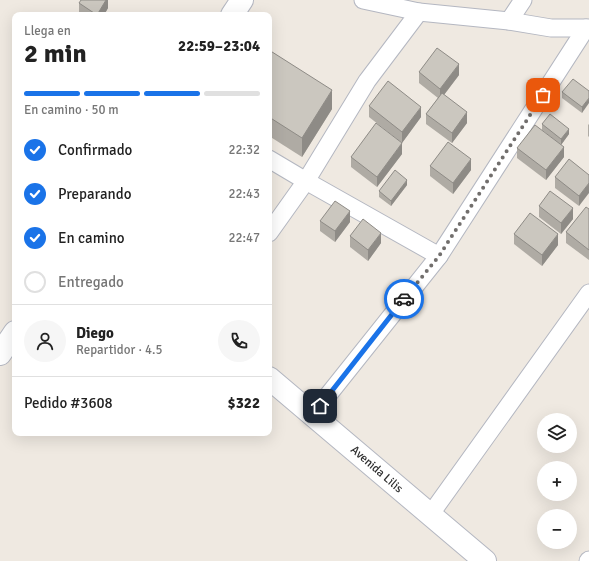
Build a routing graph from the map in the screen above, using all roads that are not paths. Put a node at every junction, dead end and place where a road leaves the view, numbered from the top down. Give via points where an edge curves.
1 (242, 0) edge
2 (363, 0) edge
3 (523, 0) edge
4 (234, 12) edge
5 (419, 12) junction
6 (509, 21) junction
7 (588, 28) edge
8 (272, 161) edge
9 (306, 182) junction
10 (272, 229) edge
11 (439, 256) junction
12 (589, 293) edge
13 (12, 336) edge
14 (0, 354) edge
15 (272, 380) edge
16 (313, 414) junction
17 (430, 515) junction
18 (485, 561) edge

1 - 4 main road
2 - 5 street
3 - 6 street
5 - 6 street
5 - 9 street via 367,81
6 - 7 street via 551,28
7 - 11 street
8 - 9 street
9 - 10 street
9 - 11 street
11 - 16 street
12 - 17 street
13 - 14 main road
15 - 16 main road, Avenida Lilis
16 - 17 main road, Avenida Lilis
17 - 18 main road, Avenida Lilis

